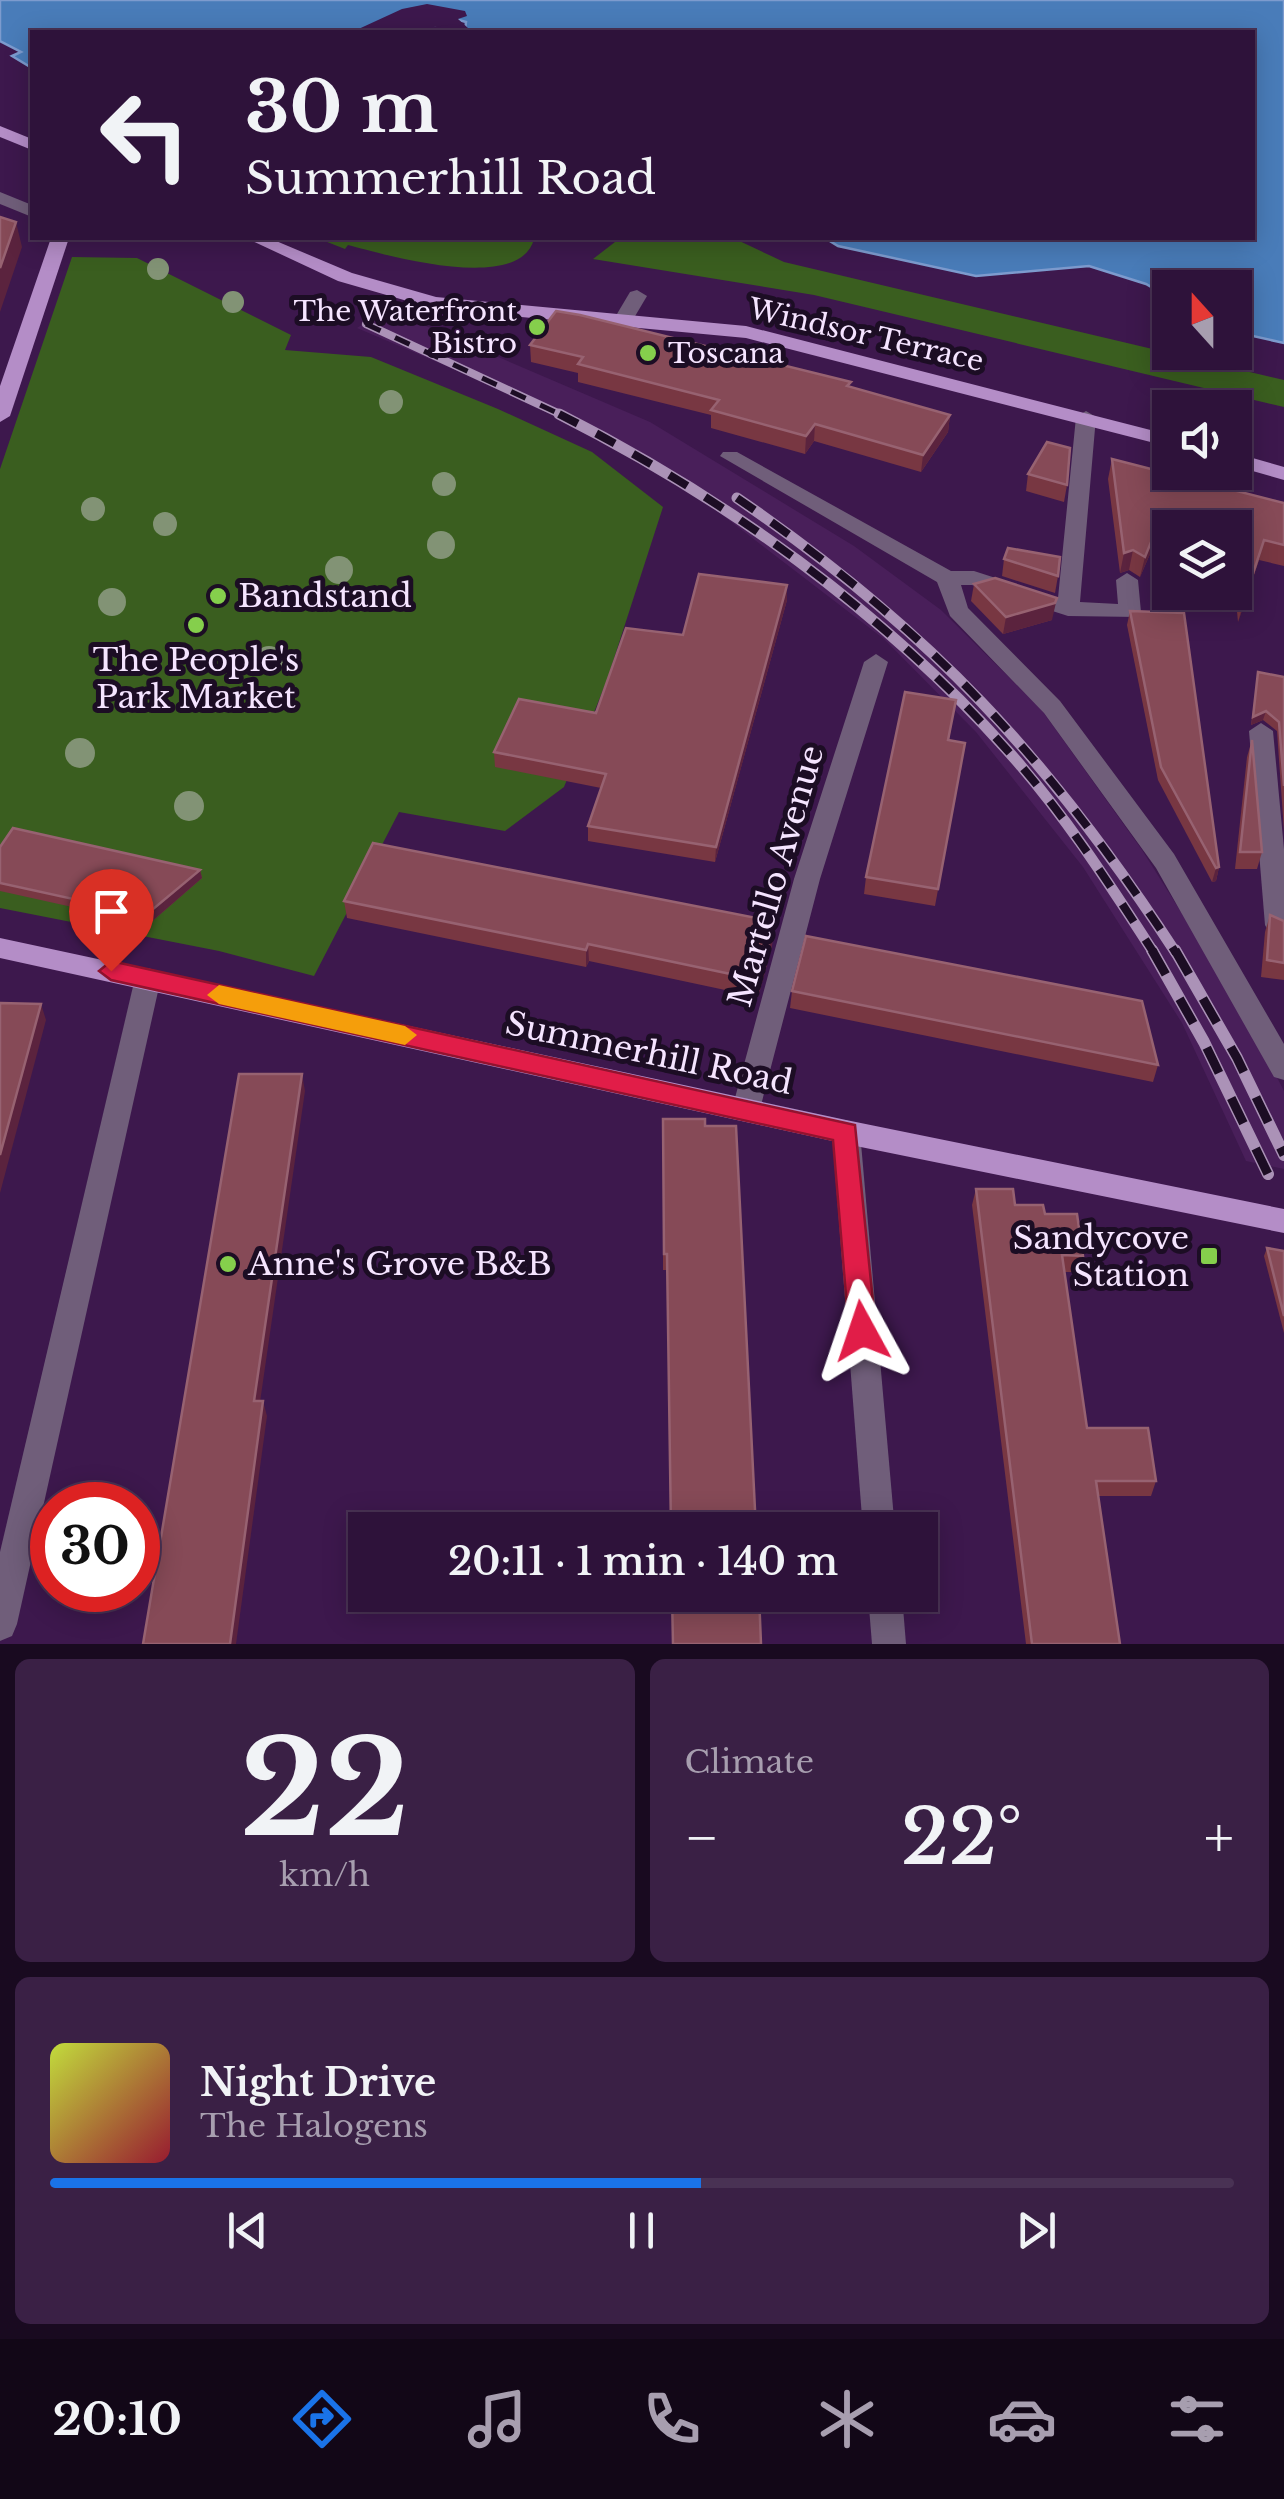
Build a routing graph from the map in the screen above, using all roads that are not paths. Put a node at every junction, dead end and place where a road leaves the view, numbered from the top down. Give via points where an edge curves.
1 (0, 131) edge
2 (30, 144) edge
3 (0, 198) edge
4 (30, 211) edge
5 (59, 240) edge
6 (260, 240) edge
7 (637, 296) dead end
8 (624, 319) junction
9 (10, 360) edge
10 (0, 416) edge
11 (1086, 416) junction
12 (1152, 436) edge
13 (730, 456) dead end
14 (1252, 465) edge
15 (1284, 474) edge
16 (947, 578) junction
17 (1127, 580) edge
18 (1068, 608) junction
19 (876, 662) dead end
20 (1261, 731) dead end
21 (1284, 926) edge
22 (0, 948) edge
23 (148, 978) junction
24 (1284, 1069) edge
25 (746, 1110) junction
26 (846, 1132) junction
27 (1277, 1220) edge
28 (878, 1512) edge
29 (886, 1612) edge
30 (0, 1624) edge
31 (889, 1644) edge

1 - 2 main road
3 - 4 street
5 - 9 main road
6 - 8 main road, Windsor Terrace via 346,277 435,303
7 - 8 street
8 - 11 main road, Windsor Terrace via 746,332
9 - 10 main road
11 - 12 main road, Windsor Terrace
11 - 18 street
13 - 16 street
14 - 15 main road
16 - 18 street via 974,578
16 - 24 street via 958,611 1052,708 1165,861
17 - 18 street via 1130,612
19 - 25 street, Martello Avenue via 807,878
20 - 21 street via 1278,925
22 - 23 main road, Summerhill Road
23 - 25 main road, Summerhill Road
23 - 30 street
25 - 26 main road, Summerhill Road
26 - 27 main road, Summerhill Road
26 - 28 street
29 - 31 street

